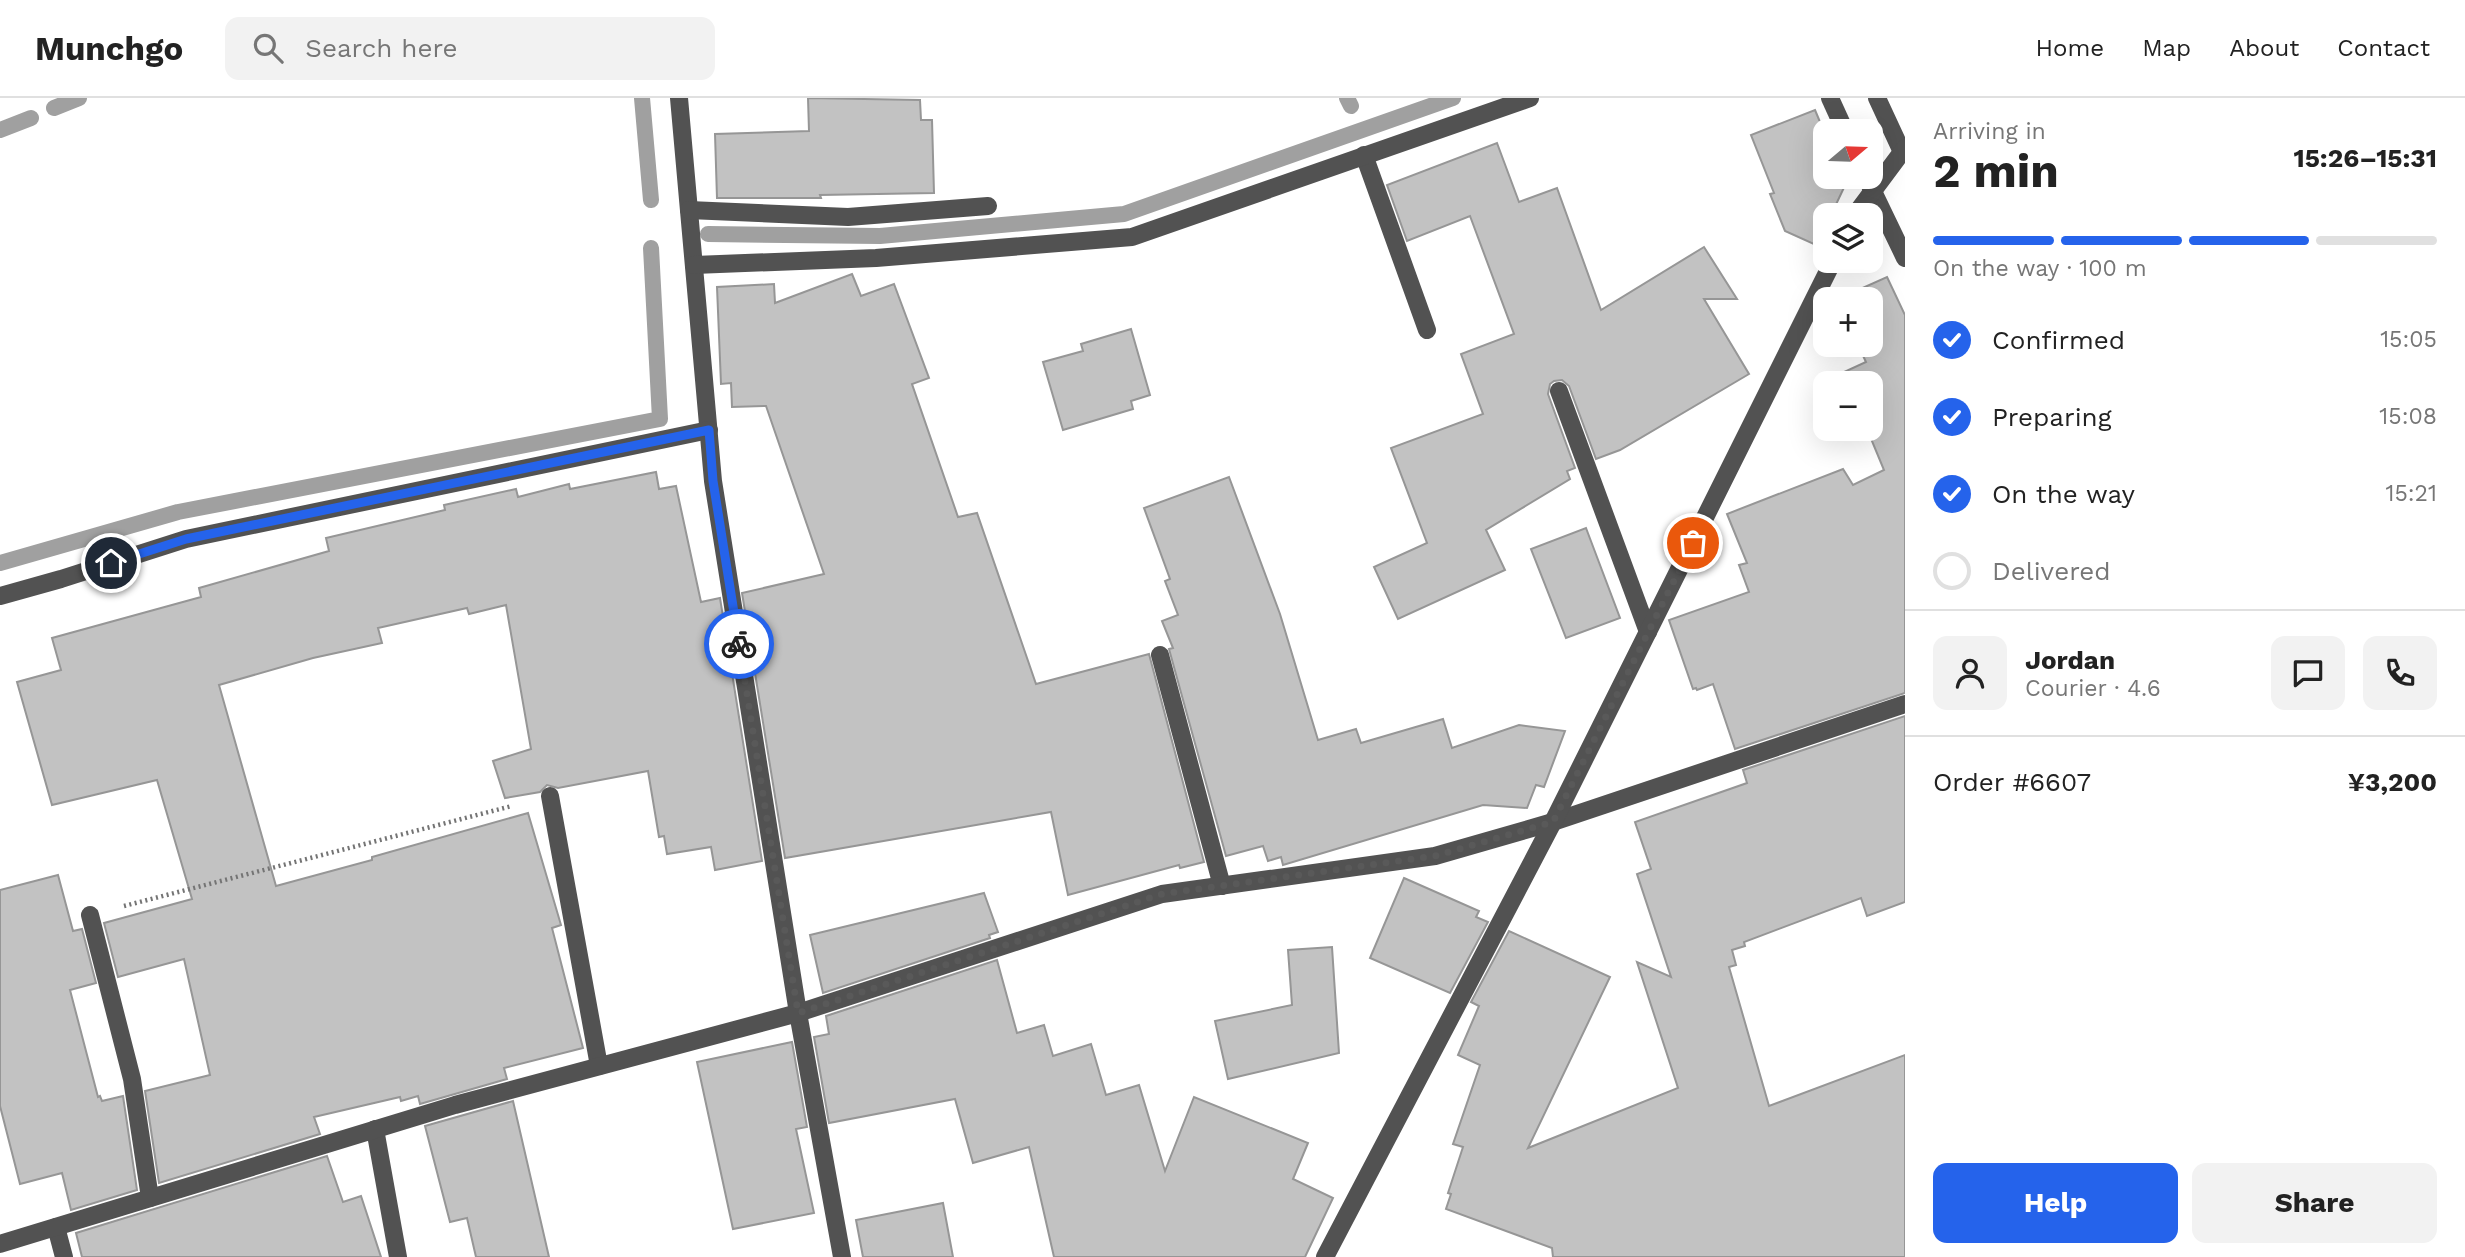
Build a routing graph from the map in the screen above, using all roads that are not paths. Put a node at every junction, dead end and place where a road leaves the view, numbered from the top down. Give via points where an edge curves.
1 (679, 98) edge
2 (1530, 98) edge
3 (1830, 98) edge
4 (1877, 98) edge
5 (1840, 119) edge
6 (1903, 150) edge
7 (1364, 155) junction
8 (1883, 170) edge
9 (1871, 189) edge
10 (988, 206) dead end
11 (690, 210) junction
12 (1905, 258) edge
13 (694, 265) junction
14 (1827, 273) edge
15 (1427, 330) dead end
16 (1559, 391) dead end
17 (709, 430) junction
18 (0, 596) edge
19 (1648, 632) junction
20 (1160, 655) dead end
21 (1905, 704) edge
22 (550, 796) road end
23 (1553, 822) junction
24 (1222, 886) junction
25 (90, 915) road end
26 (798, 1013) junction
27 (600, 1066) junction
28 (375, 1129) junction
29 (150, 1198) junction
30 (56, 1227) junction
31 (0, 1244) edge
32 (64, 1257) edge
33 (398, 1257) edge
34 (842, 1257) edge
35 (1325, 1257) edge

1 - 11 street
2 - 7 street
3 - 5 street
4 - 6 street
6 - 8 street
7 - 13 street via 1132,237 877,258
7 - 15 street
9 - 12 street
10 - 11 street via 848,217
11 - 13 street
13 - 17 street
14 - 19 street
16 - 19 street
17 - 18 street via 186,539
17 - 26 street via 713,481
19 - 23 street
20 - 24 street
21 - 23 street
22 - 27 street
23 - 24 street via 1435,856
23 - 35 street
24 - 26 street via 1162,894
25 - 29 street via 132,1079
26 - 27 street
26 - 34 street
27 - 28 street
28 - 29 street
28 - 33 street
29 - 30 street
30 - 31 street
30 - 32 street

